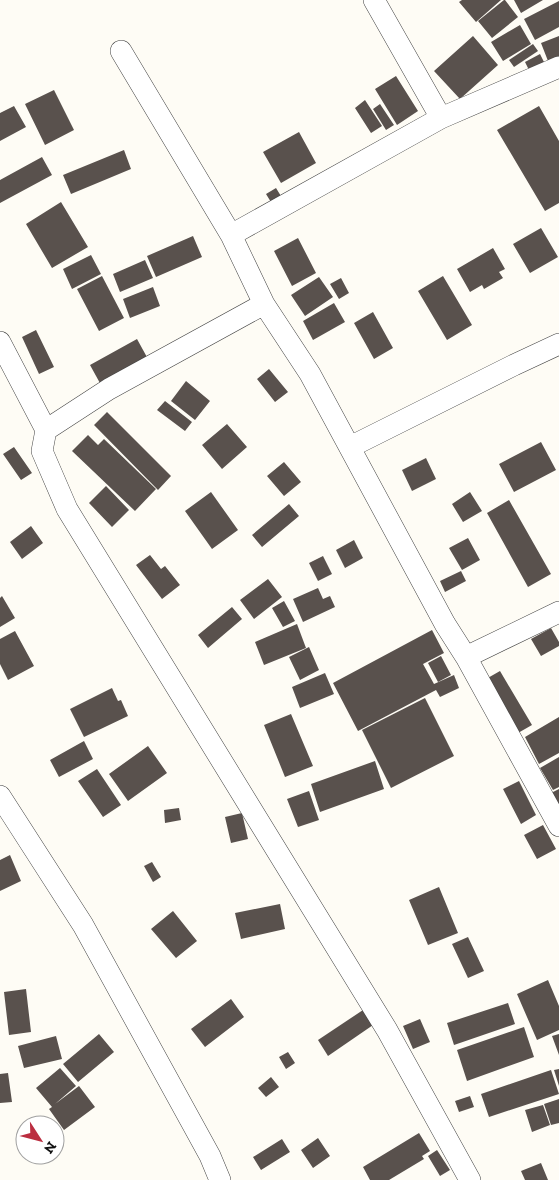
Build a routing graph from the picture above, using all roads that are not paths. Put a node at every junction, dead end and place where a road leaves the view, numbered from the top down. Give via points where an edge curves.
1 (374, 0) edge
2 (121, 52) dead end
3 (559, 67) edge
4 (441, 118) junction
5 (231, 235) junction
6 (264, 304) junction
7 (0, 342) edge
8 (559, 344) edge
9 (46, 430) junction
10 (350, 447) junction
11 (559, 612) edge
12 (466, 657) junction
13 (0, 796) edge
14 (559, 826) edge
15 (220, 1180) edge
16 (470, 1180) edge

1 - 4 street
2 - 5 street
3 - 4 street
4 - 5 street
5 - 6 street
6 - 9 street via 109,389
6 - 10 street via 310,374
7 - 9 street
8 - 10 street
9 - 16 street via 42,451 67,509 388,1030
10 - 12 street
11 - 12 street
12 - 14 street
13 - 15 street via 83,925 202,1140

